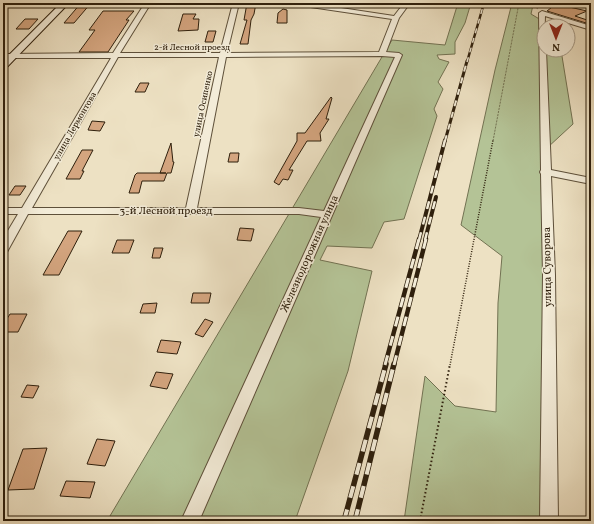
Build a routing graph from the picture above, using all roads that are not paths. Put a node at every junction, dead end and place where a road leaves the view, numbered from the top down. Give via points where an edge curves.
1 (64, 3) edge
2 (148, 3) edge
3 (236, 3) edge
4 (297, 3) edge
5 (407, 3) edge
6 (396, 18) junction
7 (591, 28) edge
8 (382, 54) junction
9 (3, 56) edge
10 (13, 56) junction
11 (116, 56) junction
12 (223, 56) junction
13 (3, 66) edge
14 (546, 172) junction
15 (591, 181) edge
16 (3, 211) edge
17 (26, 211) junction
18 (191, 211) junction
19 (328, 215) junction
20 (3, 249) edge
21 (190, 521) edge
22 (549, 521) edge

1 - 10 street
2 - 11 street, улица Лермонтова
3 - 12 street, улица Осипенко
4 - 6 street
5 - 6 street
6 - 8 street
7 - 14 street, улица Суворова via 542,13
8 - 12 street, 2-й Лесной проезд
8 - 19 street, Железнодорожная улица via 399,56
9 - 10 street, 2-й Лесной проезд
10 - 11 street, 2-й Лесной проезд
10 - 13 street
11 - 12 street, 2-й Лесной проезд
11 - 17 street, улица Лермонтова
12 - 18 street, улица Осипенко
14 - 15 street
14 - 22 street, улица Суворова via 549,275
16 - 17 street, 3-й Лесной проезд
17 - 18 street, 3-й Лесной проезд
17 - 20 street, улица Лермонтова
18 - 19 street, 3-й Лесной проезд via 299,211
19 - 21 street, Железнодорожная улица

